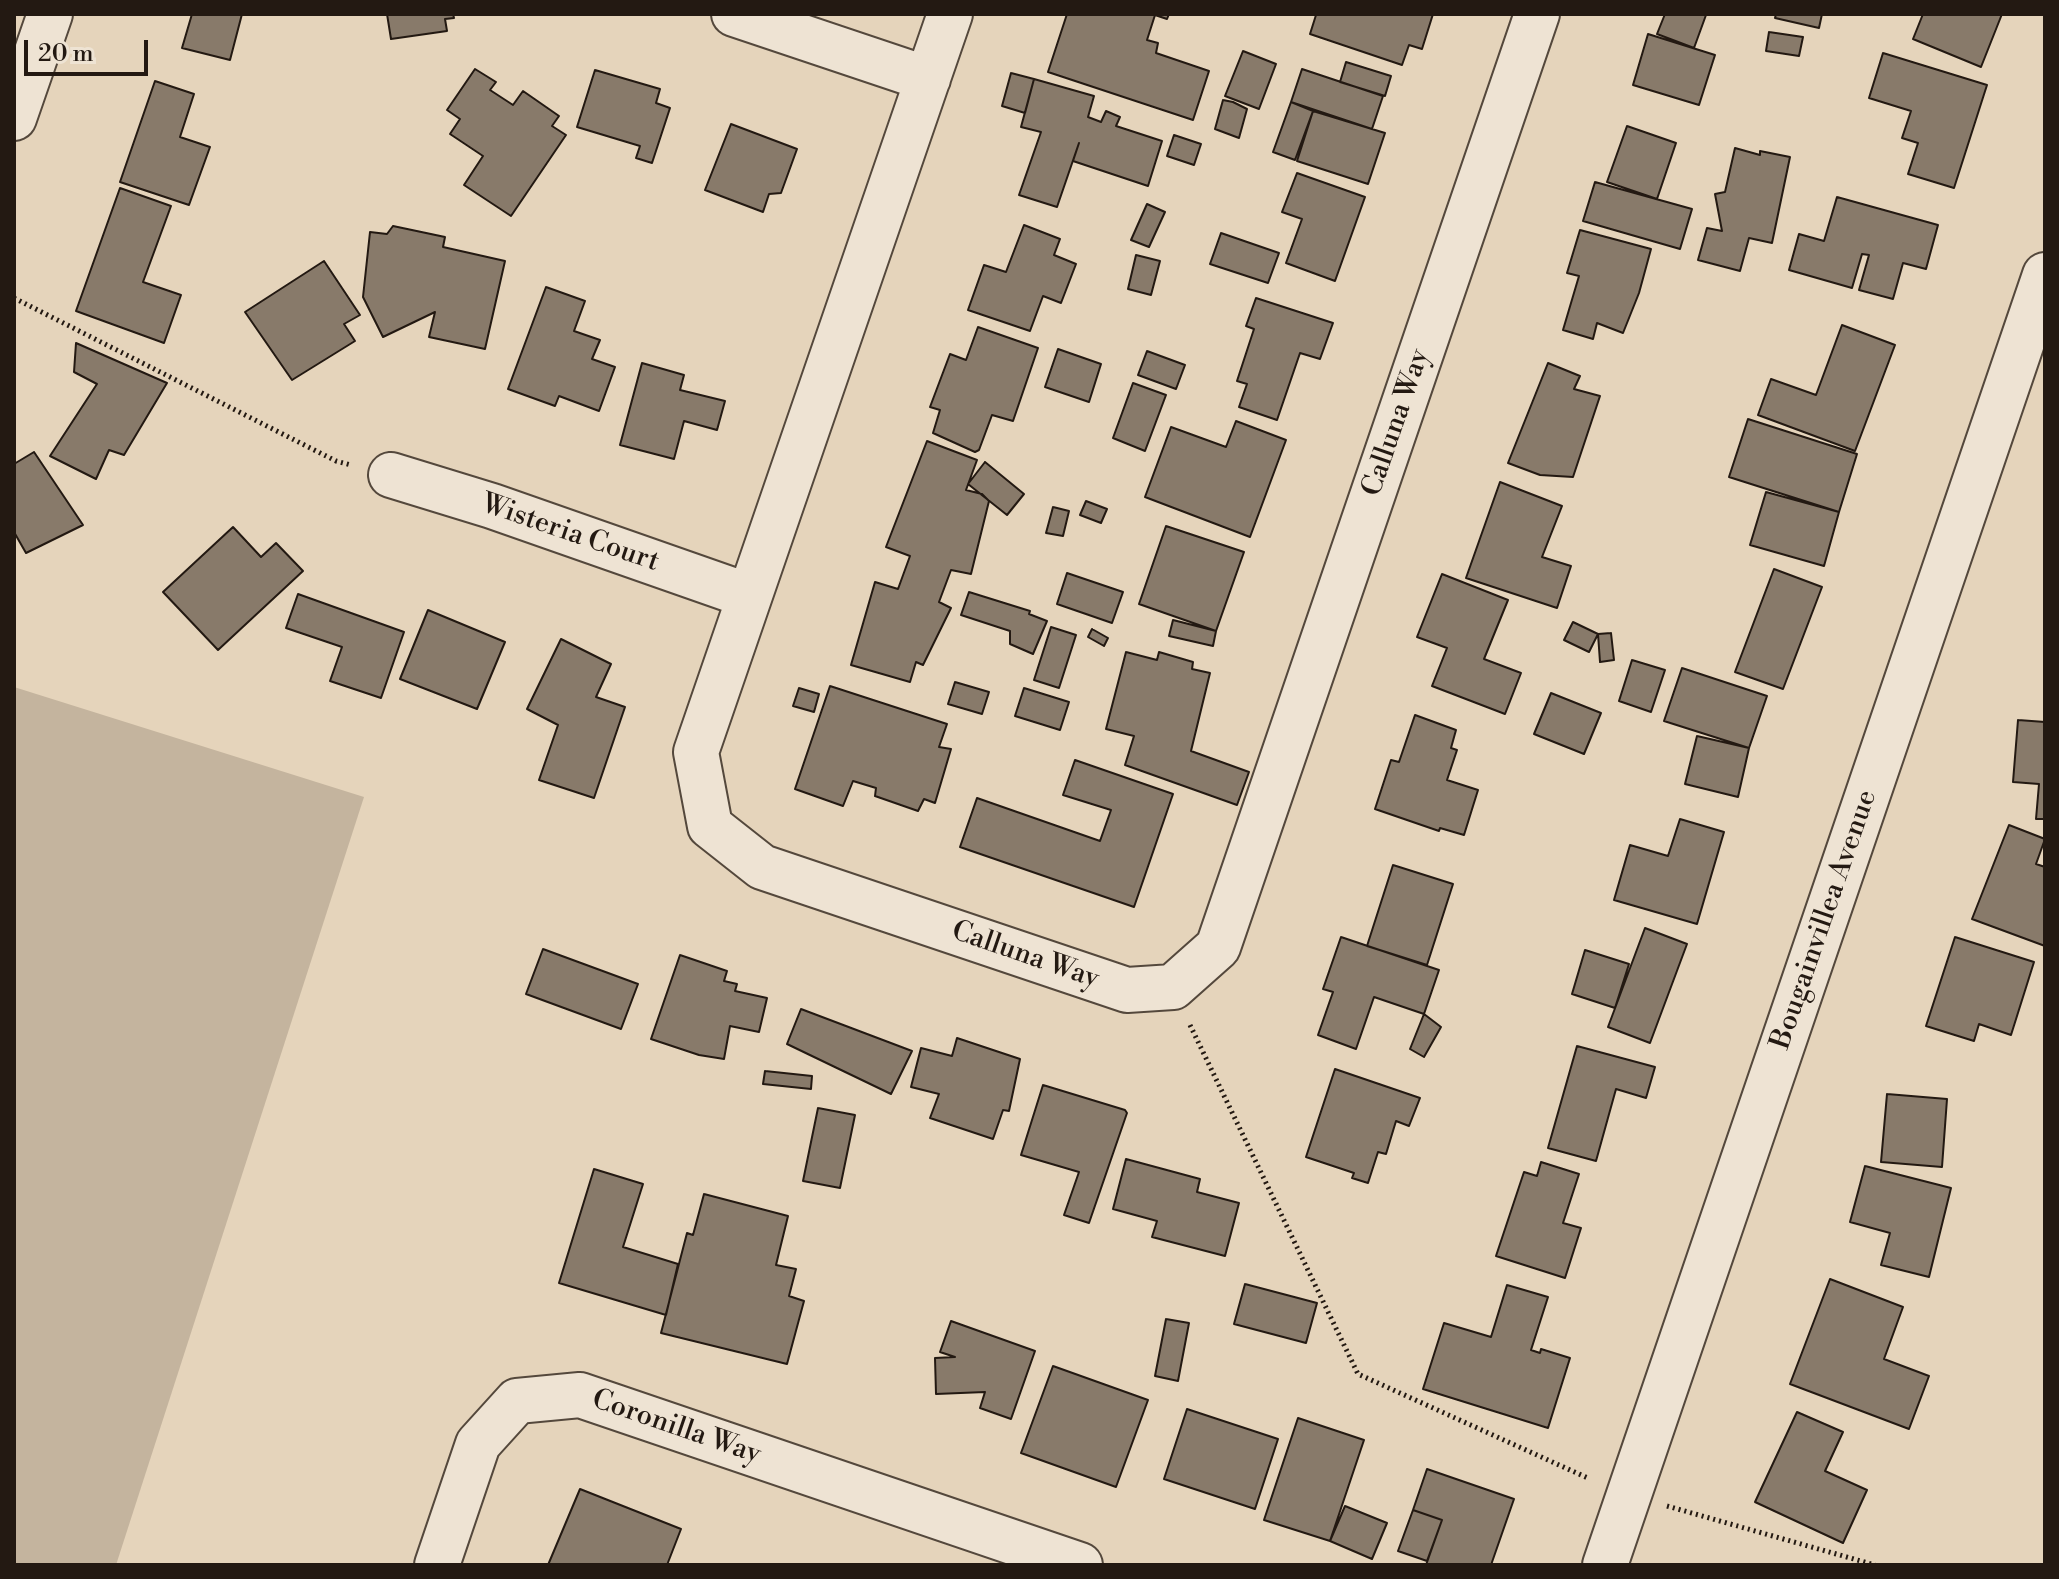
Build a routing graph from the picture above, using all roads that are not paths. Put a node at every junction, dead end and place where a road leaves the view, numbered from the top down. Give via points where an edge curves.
1 (50, 14) edge
2 (734, 14) edge
3 (950, 14) edge
4 (1537, 14) edge
5 (928, 79) junction
6 (14, 118) edge
7 (2045, 275) edge
8 (391, 475) road end
9 (749, 596) junction
10 (1004, 1552) edge
11 (437, 1565) edge
12 (1080, 1565) edge
13 (1605, 1565) edge

1 - 6 street
2 - 5 street
3 - 5 street, Calluna Way
4 - 9 street, Calluna Way via 1218,947 1173,987 1127,990 762,867 710,826 696,752
5 - 9 street, Calluna Way
7 - 13 street, Bougainvillea Avenue
8 - 9 street, Wisteria Court
10 - 11 street, Coronilla Way via 580,1395 517,1401 478,1444
10 - 12 street, Coronilla Way

